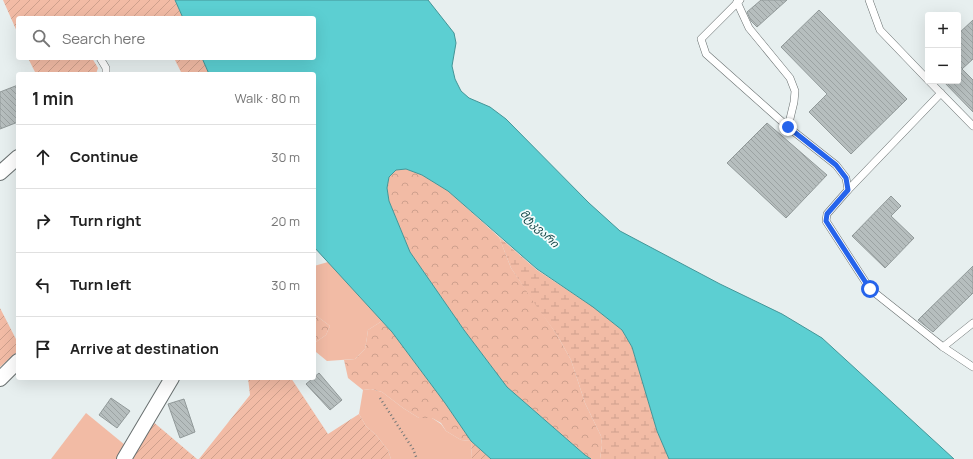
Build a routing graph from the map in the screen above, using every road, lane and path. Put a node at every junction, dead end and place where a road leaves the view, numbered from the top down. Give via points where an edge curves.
1 (869, 0) edge
2 (738, 1) edge
3 (101, 60) edge
4 (106, 72) edge
5 (925, 76) edge
6 (933, 84) edge
7 (941, 93) junction
8 (973, 126) edge
9 (788, 127) junction
10 (16, 159) edge
11 (0, 173) edge
12 (848, 190) junction
13 (973, 323) edge
14 (943, 347) junction
15 (16, 363) edge
16 (973, 367) edge
17 (0, 379) edge
18 (171, 380) edge
19 (380, 398) dead end
20 (124, 459) edge
21 (417, 459) edge

1 - 5 lane via 880,30
2 - 9 lane via 749,28 790,78 795,91
2 - 9 lane via 701,38 706,54
3 - 4 lane
6 - 7 lane
7 - 8 lane
7 - 12 lane
9 - 12 lane via 836,165 846,178
10 - 11 street
12 - 14 lane via 827,214 826,221 870,289
13 - 14 lane
14 - 16 lane
15 - 17 street
18 - 20 street
19 - 21 path

